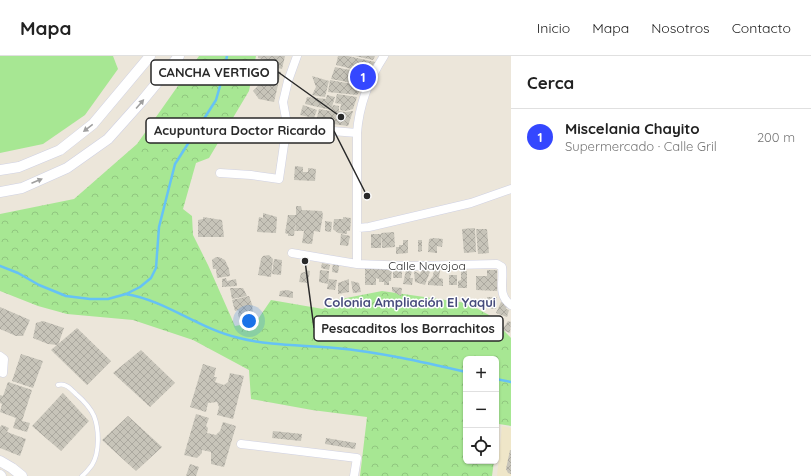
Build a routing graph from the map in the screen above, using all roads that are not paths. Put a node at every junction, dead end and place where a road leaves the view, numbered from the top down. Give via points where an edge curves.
1 (150, 56) edge
2 (179, 56) edge
3 (297, 56) edge
4 (384, 56) edge
5 (287, 124) junction
6 (357, 133) junction
7 (0, 170) edge
8 (220, 173) dead end
9 (511, 189) edge
10 (0, 192) edge
11 (358, 228) junction
12 (292, 253) dead end
13 (357, 264) junction
14 (511, 305) edge
15 (0, 356) edge
16 (0, 372) edge
17 (58, 385) dead end
18 (241, 444) dead end
19 (0, 461) edge
20 (22, 476) edge
21 (82, 476) edge
22 (354, 476) edge

1 -> 7 street via 93,124 60,150 19,167
10 -> 2 street via 22,188 67,168 108,139
3 - 5 street via 283,102
4 - 6 street via 361,104
5 - 6 street
5 - 8 street via 279,179
6 - 11 street
9 - 11 street via 471,203
11 - 13 street
12 - 13 street, Calle Navojoa
13 - 14 street, Calle Navojoa via 497,264 502,267 501,289 505,301
15 - 16 street via 4,359 3,373
17 - 21 lane via 62,384 69,388 85,402 94,416 98,434 96,450 93,463
18 - 22 street via 357,458
19 - 20 street

